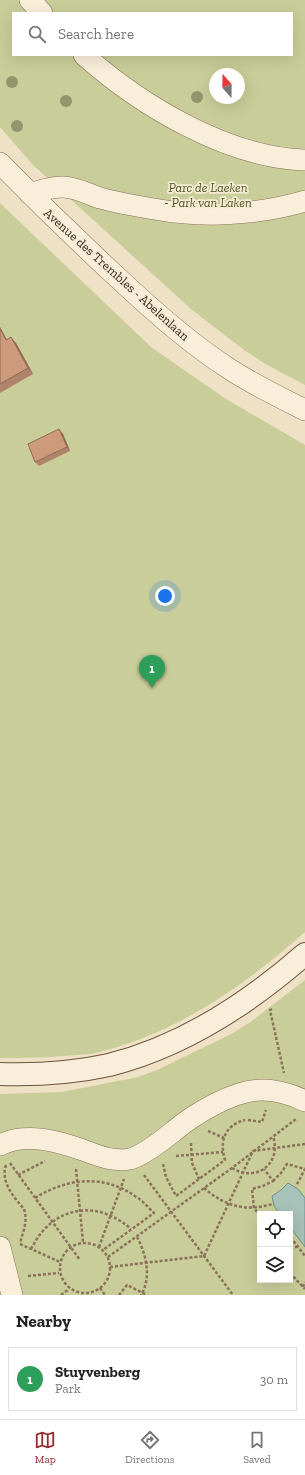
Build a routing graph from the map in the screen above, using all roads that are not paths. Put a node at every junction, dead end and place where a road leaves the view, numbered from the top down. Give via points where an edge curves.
1 (30, 0) edge
2 (41, 12) edge
3 (85, 56) edge
4 (305, 160) edge
5 (0, 163) edge
6 (30, 194) junction
7 (305, 201) edge
8 (305, 410) edge
9 (305, 954) edge
10 (0, 1074) edge
11 (297, 1103) edge
12 (0, 1145) edge
13 (12, 1244) edge
14 (10, 1287) edge

1 - 2 street
3 - 4 street via 104,73 140,98 216,139 289,160
5 - 6 street, Avenue des Trembles - Abelenlaan
6 - 7 street via 50,188 75,188 102,198 155,210 207,214 251,212
6 - 8 street, Avenue des Trembles - Abelenlaan via 182,335 227,368
9 - 10 street via 238,1005 196,1030 151,1052 121,1062 80,1070
11 - 12 street via 260,1090 248,1092 201,1111 186,1121 162,1149 132,1158 111,1160 53,1141 34,1139
13 - 14 street

